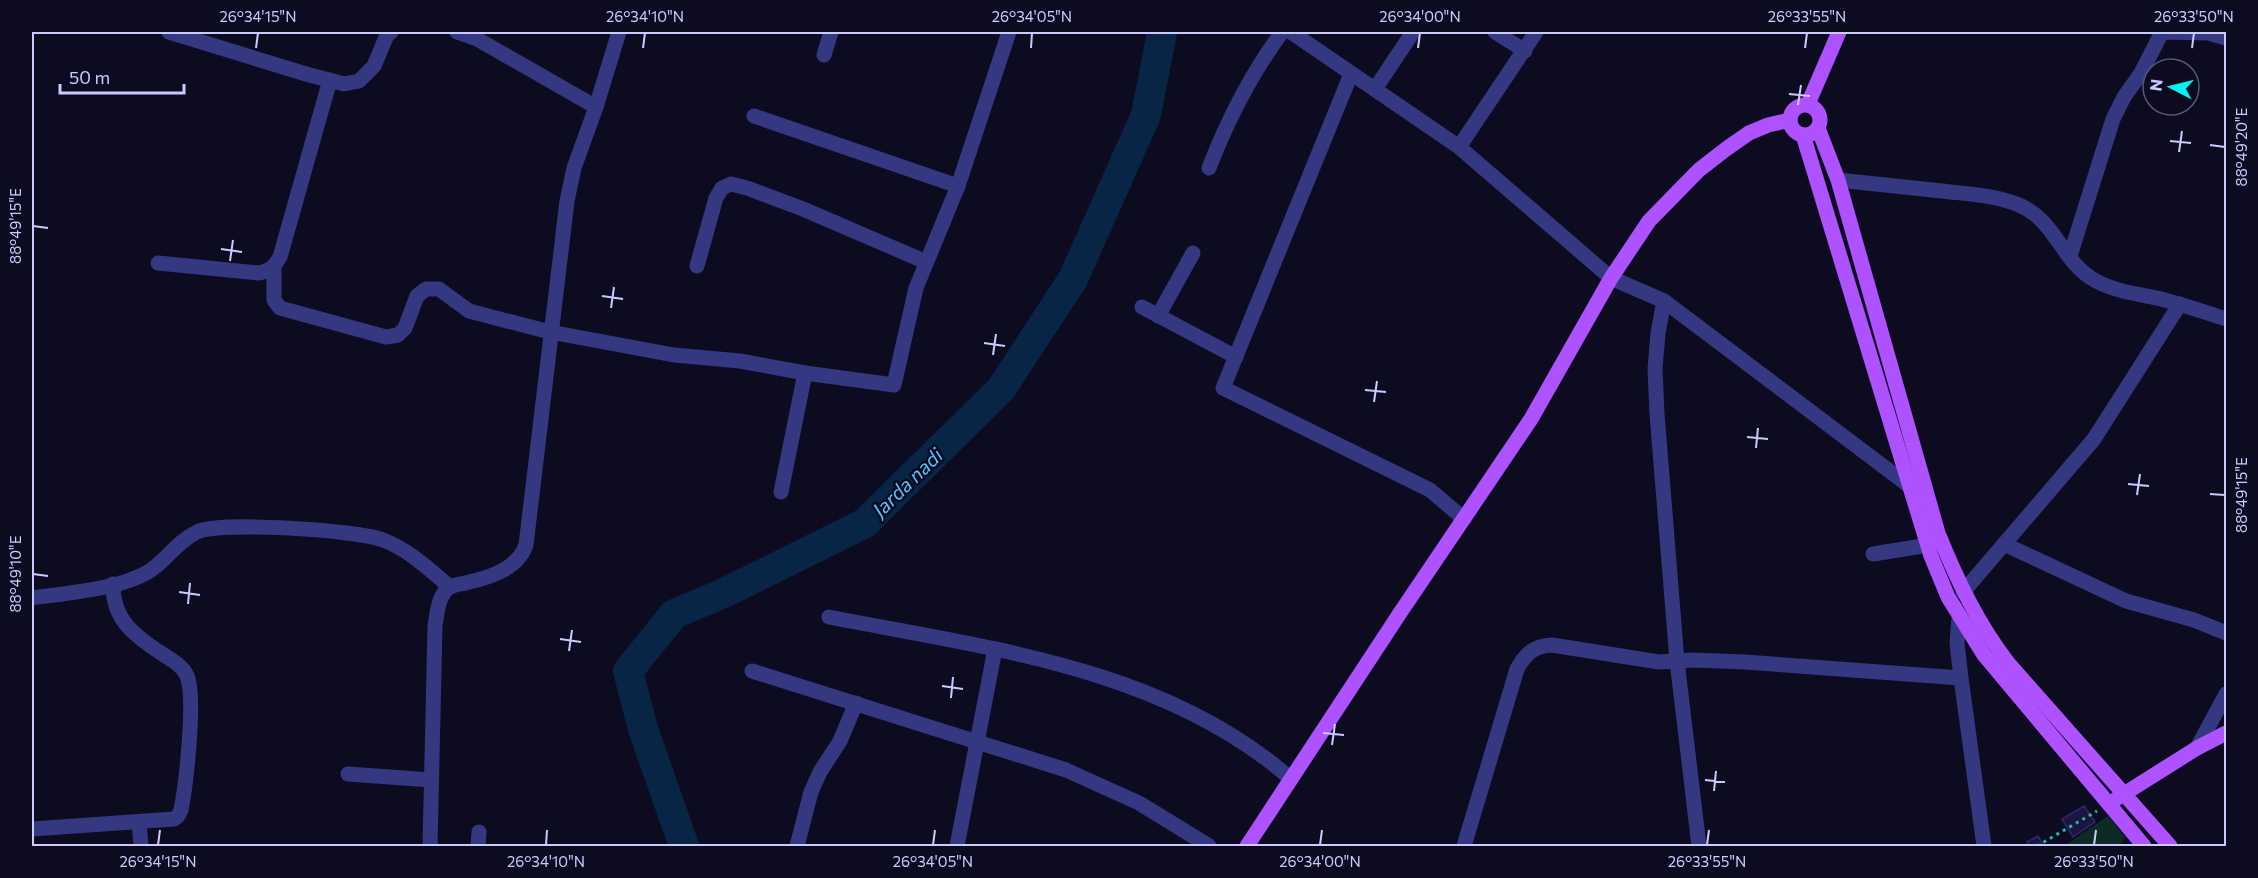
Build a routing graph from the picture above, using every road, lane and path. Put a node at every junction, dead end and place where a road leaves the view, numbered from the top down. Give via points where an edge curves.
1 (169, 32) edge
2 (391, 32) edge
3 (457, 32) edge
4 (619, 32) edge
5 (831, 32) edge
6 (1009, 32) edge
7 (1281, 32) edge
8 (1291, 32) edge
9 (1413, 32) edge
10 (1495, 32) edge
11 (1536, 32) edge
12 (1839, 32) edge
13 (2160, 32) edge
14 (2208, 32) edge
15 (2226, 38) edge
16 (1525, 51) junction
17 (824, 55) dead end
18 (1351, 74) junction
19 (330, 80) junction
20 (1374, 89) junction
21 (1808, 104) junction
22 (596, 107) junction
23 (754, 116) dead end
24 (1790, 120) junction
25 (1818, 128) junction
26 (1803, 135) junction
27 (1459, 147) junction
28 (1209, 168) dead end
29 (1838, 180) junction
30 (958, 186) junction
31 (1194, 253) dead end
32 (2070, 256) junction
33 (926, 262) junction
34 (158, 263) dead end
35 (697, 266) dead end
36 (274, 267) junction
37 (1611, 278) junction
38 (1664, 301) junction
39 (2180, 304) junction
40 (1142, 307) dead end
41 (1158, 316) junction
42 (2226, 319) edge
43 (550, 332) junction
44 (1236, 357) junction
45 (805, 373) junction
46 (1912, 488) junction
47 (781, 492) dead end
48 (1464, 519) junction
49 (2004, 544) junction
50 (1929, 545) junction
51 (1873, 554) dead end
52 (113, 584) junction
53 (450, 587) junction
54 (1963, 592) junction
55 (32, 598) edge
56 (829, 617) dead end
57 (1959, 618) junction
58 (2226, 633) edge
59 (995, 649) junction
60 (1677, 661) junction
61 (752, 671) dead end
62 (1961, 678) junction
63 (2226, 694) edge
64 (856, 704) junction
65 (2226, 733) edge
66 (978, 741) junction
67 (2197, 748) junction
68 (348, 774) dead end
69 (1292, 779) junction
70 (431, 780) junction
71 (2124, 793) junction
72 (2108, 803) junction
73 (139, 822) junction
74 (32, 829) edge
75 (141, 846) edge
76 (430, 846) edge
77 (797, 846) edge
78 (957, 846) edge
79 (1209, 846) edge
80 (1247, 846) edge
81 (1464, 846) edge
82 (1699, 846) edge
83 (1984, 846) edge
84 (2037, 846) edge
85 (2144, 846) edge
86 (2170, 846) edge

1 - 19 street
2 - 19 street via 374,66 360,81 344,84
3 - 22 street via 477,39
4 - 22 street
5 - 17 street
6 - 30 street
7 - 28 street via 1235,107
8 - 18 street
9 - 20 street
10 - 16 street
11 - 16 street
12 - 21 main road
13 - 14 street
13 - 32 street via 2113,119
14 - 15 street
16 - 27 street
18 - 20 street
18 - 44 street
19 - 36 street
20 - 27 street
21 - 24 main road via 1795,108
21 - 25 main road via 1820,115
22 - 43 street via 574,168 567,201
23 - 30 street
24 - 26 main road via 1795,131
24 - 37 main road via 1749,134 1700,170 1649,221
25 - 26 main road
25 - 29 main road
26 - 46 main road
27 - 37 street
29 - 32 street via 1965,194 2019,205 2039,216
29 - 54 main road via 1938,533
30 - 33 street
31 - 41 street
32 - 39 street via 2081,271 2107,286
33 - 35 street via 803,209 731,184 722,188 716,198
33 - 45 street via 894,385
34 - 36 street via 258,273
36 - 43 street via 274,300 280,308 370,334 398,335 405,328 417,296 439,289 469,310
37 - 38 street
37 - 48 main road via 1531,419
38 - 46 street
38 - 60 street via 1655,369
39 - 42 street
39 - 49 street via 2094,439
40 - 41 street
41 - 44 street
43 - 45 street via 674,355 740,361
43 - 53 street via 530,520 522,556 481,580
44 - 48 street via 1223,388 1430,490
45 - 47 street
46 - 50 main road
48 - 69 main road
49 - 54 street
49 - 58 street via 2126,601
50 - 51 street
50 - 57 main road via 1940,580
52 - 53 street via 152,570 197,532 255,526 383,540
52 - 55 street
52 - 73 street via 117,612 130,631 179,665 187,676 192,699 181,810 174,819
53 - 70 street via 442,596 435,626
54 - 71 main road via 2009,664
56 - 59 street
57 - 62 street
57 - 72 main road via 1984,655
59 - 66 street
59 - 69 street via 1085,671 1151,694 1206,720
60 - 62 street via 1745,662
60 - 81 street via 1659,662 1552,645 1539,645 1525,656 1496,734
60 - 82 street
61 - 64 street
62 - 83 street
63 - 67 street
64 - 66 street
64 - 77 street via 840,741 820,772
65 - 67 main road
66 - 78 street
66 - 79 street via 1105,786
67 - 71 main road
68 - 70 street
69 - 80 main road
70 - 76 street
71 - 72 main road
71 - 86 main road
72 - 84 path
72 - 85 main road
73 - 74 street
73 - 75 street

